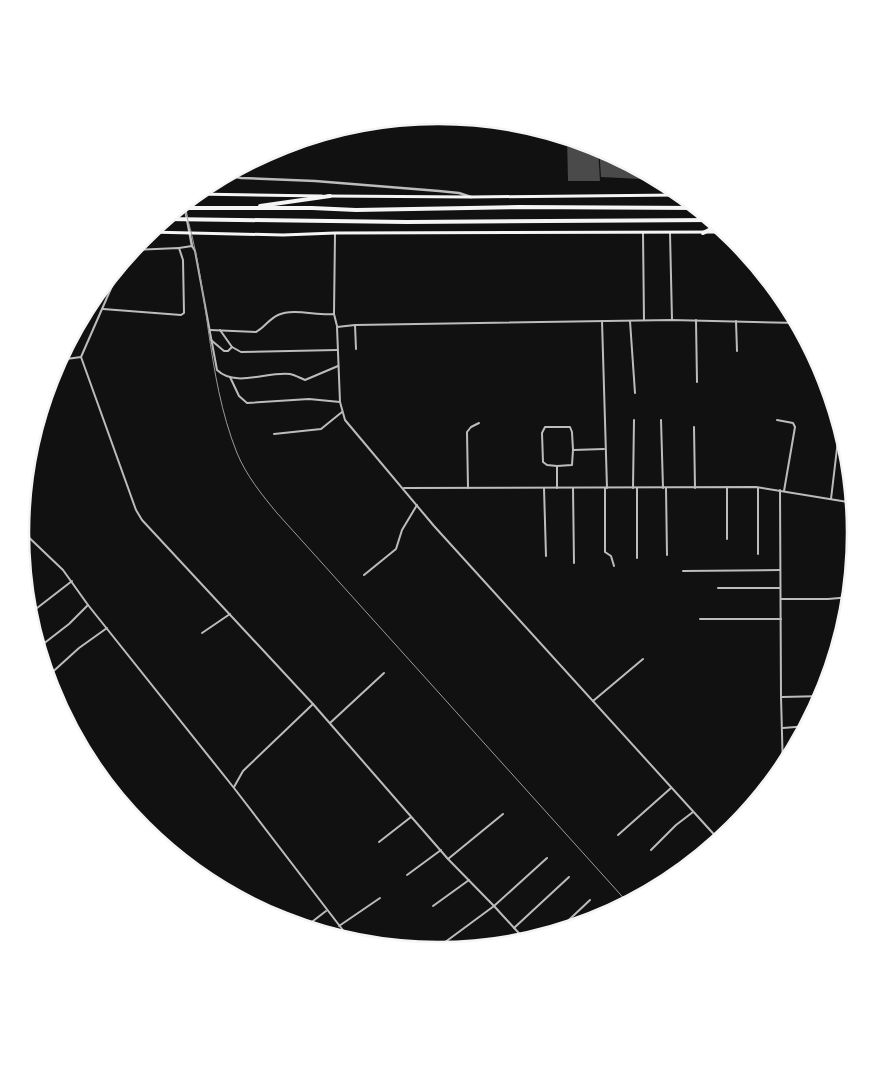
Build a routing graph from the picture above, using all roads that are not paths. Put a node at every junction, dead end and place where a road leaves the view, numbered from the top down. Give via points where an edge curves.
1 (237, 177) edge
2 (209, 194) edge
3 (669, 195) edge
4 (330, 196) junction
5 (471, 197) junction
6 (189, 208) edge
7 (248, 208) junction
8 (688, 208) edge
9 (185, 211) edge
10 (175, 220) edge
11 (703, 220) edge
12 (712, 228) edge
13 (643, 232) junction
14 (716, 232) edge
15 (160, 233) edge
16 (335, 233) junction
17 (670, 233) junction
18 (703, 233) junction
19 (192, 246) junction
20 (179, 248) junction
21 (143, 250) edge
22 (114, 283) edge
23 (103, 309) junction
24 (334, 314) junction
25 (644, 320) junction
26 (672, 320) junction
27 (696, 320) junction
28 (602, 321) junction
29 (630, 321) junction
30 (736, 321) junction
31 (789, 323) edge
32 (355, 325) junction
33 (337, 327) junction
34 (210, 330) junction
35 (220, 330) junction
36 (211, 340) junction
37 (232, 347) junction
38 (356, 349) dead end
39 (337, 350) junction
40 (737, 351) dead end
41 (81, 357) junction
42 (68, 359) edge
43 (338, 366) junction
44 (230, 377) junction
45 (698, 382) dead end
46 (635, 393) dead end
47 (340, 402) junction
48 (342, 412) junction
49 (634, 420) dead end
50 (661, 420) dead end
51 (777, 420) dead end
52 (478, 423) dead end
53 (694, 427) dead end
54 (274, 434) dead end
55 (838, 443) edge
56 (605, 449) junction
57 (572, 450) junction
58 (557, 466) junction
59 (728, 487) junction
60 (404, 488) junction
61 (468, 488) junction
62 (544, 488) junction
63 (557, 488) junction
64 (572, 488) junction
65 (606, 488) junction
66 (633, 488) junction
67 (637, 488) junction
68 (664, 488) junction
69 (696, 488) junction
70 (758, 488) junction
71 (780, 490) junction
72 (784, 491) junction
73 (831, 499) junction
74 (847, 502) edge
75 (417, 505) junction
76 (29, 537) edge
77 (728, 539) dead end
78 (758, 554) dead end
79 (667, 555) dead end
80 (546, 556) dead end
81 (637, 558) dead end
82 (574, 563) dead end
83 (614, 566) dead end
84 (683, 570) dead end
85 (780, 570) junction
86 (364, 575) dead end
87 (72, 581) junction
88 (718, 588) dead end
89 (780, 588) junction
90 (843, 598) edge
91 (780, 599) junction
92 (88, 604) junction
93 (36, 609) edge
94 (230, 614) junction
95 (700, 619) dead end
96 (781, 619) junction
97 (107, 628) junction
98 (202, 633) dead end
99 (44, 643) edge
100 (643, 659) dead end
101 (53, 672) edge
102 (384, 673) dead end
103 (814, 696) edge
104 (781, 697) junction
105 (593, 701) junction
106 (313, 704) junction
107 (330, 723) junction
108 (799, 727) edge
109 (782, 728) junction
110 (782, 756) edge
111 (234, 788) junction
112 (671, 788) junction
113 (693, 812) junction
114 (503, 814) dead end
115 (411, 817) junction
116 (618, 835) dead end
117 (715, 836) edge
118 (379, 842) dead end
119 (441, 850) junction
120 (651, 850) dead end
121 (448, 858) junction
122 (547, 858) dead end
123 (407, 875) dead end
124 (569, 877) dead end
125 (469, 880) junction
126 (380, 898) dead end
127 (590, 900) dead end
128 (433, 906) dead end
129 (494, 906) junction
130 (327, 911) junction
131 (311, 923) edge
132 (565, 923) edge
133 (339, 926) junction
134 (514, 928) junction
135 (344, 932) edge
136 (520, 935) edge
137 (445, 943) edge

1 - 5 street via 439,190
2 - 4 main road
3 - 5 main road
4 - 5 main road
4 - 7 highway
6 - 7 highway
7 - 8 highway
9 - 19 street
10 - 11 highway
12 - 18 highway
13 - 16 main road
13 - 17 main road
13 - 25 street
14 - 18 main road
15 - 16 main road
16 - 24 street
17 - 18 main road
17 - 26 street
19 - 20 street
19 - 34 street
20 - 21 street
20 - 23 street via 183,260 184,313
22 - 23 street
23 - 41 street
24 - 33 street
24 - 35 street via 287,313 275,317 256,332
25 - 26 street
25 - 29 street
26 - 27 street
27 - 30 street
27 - 45 street
28 - 29 street
28 - 32 street
28 - 56 street
29 - 46 street
30 - 31 street
30 - 40 street
32 - 33 street
32 - 38 street
33 - 39 street
34 - 35 street
34 - 36 street
35 - 37 street
36 - 37 street via 224,351
36 - 44 street via 217,370
37 - 39 street via 241,352
39 - 43 street
41 - 42 street
41 - 94 street via 136,510
43 - 44 street via 304,380 291,374
43 - 47 street
44 - 47 street via 239,396 247,403 309,399
47 - 48 street
48 - 54 street via 321,429
48 - 60 street via 345,420
49 - 66 street
50 - 68 street
51 - 72 street via 795,426
52 - 61 street via 467,432
53 - 69 street
55 - 73 street
56 - 57 street
56 - 65 street
57 - 58 street via 573,463
57 - 58 street via 570,427 543,428 543,462
58 - 63 street
59 - 69 street
59 - 70 street
59 - 77 street
60 - 61 street
60 - 75 street
61 - 62 street
62 - 63 street
62 - 80 street
63 - 64 street
64 - 65 street
64 - 82 street
65 - 66 street
65 - 83 street via 605,552 612,556
66 - 67 street
67 - 68 street
67 - 81 street
68 - 69 street
68 - 79 street
70 - 71 street
70 - 78 street
71 - 72 street
71 - 85 street
72 - 73 street
73 - 74 street
75 - 86 street via 402,530 396,549
75 - 105 street
76 - 87 street
84 - 85 street
85 - 89 street
87 - 92 street
87 - 93 street
88 - 89 street
89 - 91 street
90 - 91 street
91 - 96 street
92 - 97 street
92 - 99 street
94 - 98 street
94 - 106 street
95 - 96 street
96 - 104 street
97 - 101 street
97 - 111 street
100 - 105 street
102 - 107 street
103 - 104 street
104 - 109 street
105 - 112 street
106 - 107 street
106 - 111 street via 243,771
107 - 115 street
108 - 109 street
109 - 110 street
111 - 130 street
112 - 113 street
112 - 116 street
113 - 117 street
113 - 120 street
114 - 121 street
115 - 118 street
115 - 119 street
119 - 121 street
119 - 123 street
121 - 125 street
122 - 129 street
124 - 134 street
125 - 128 street
125 - 129 street
126 - 133 street
127 - 132 street
129 - 134 street
129 - 137 street
130 - 131 street
130 - 133 street
133 - 135 street
134 - 136 street

